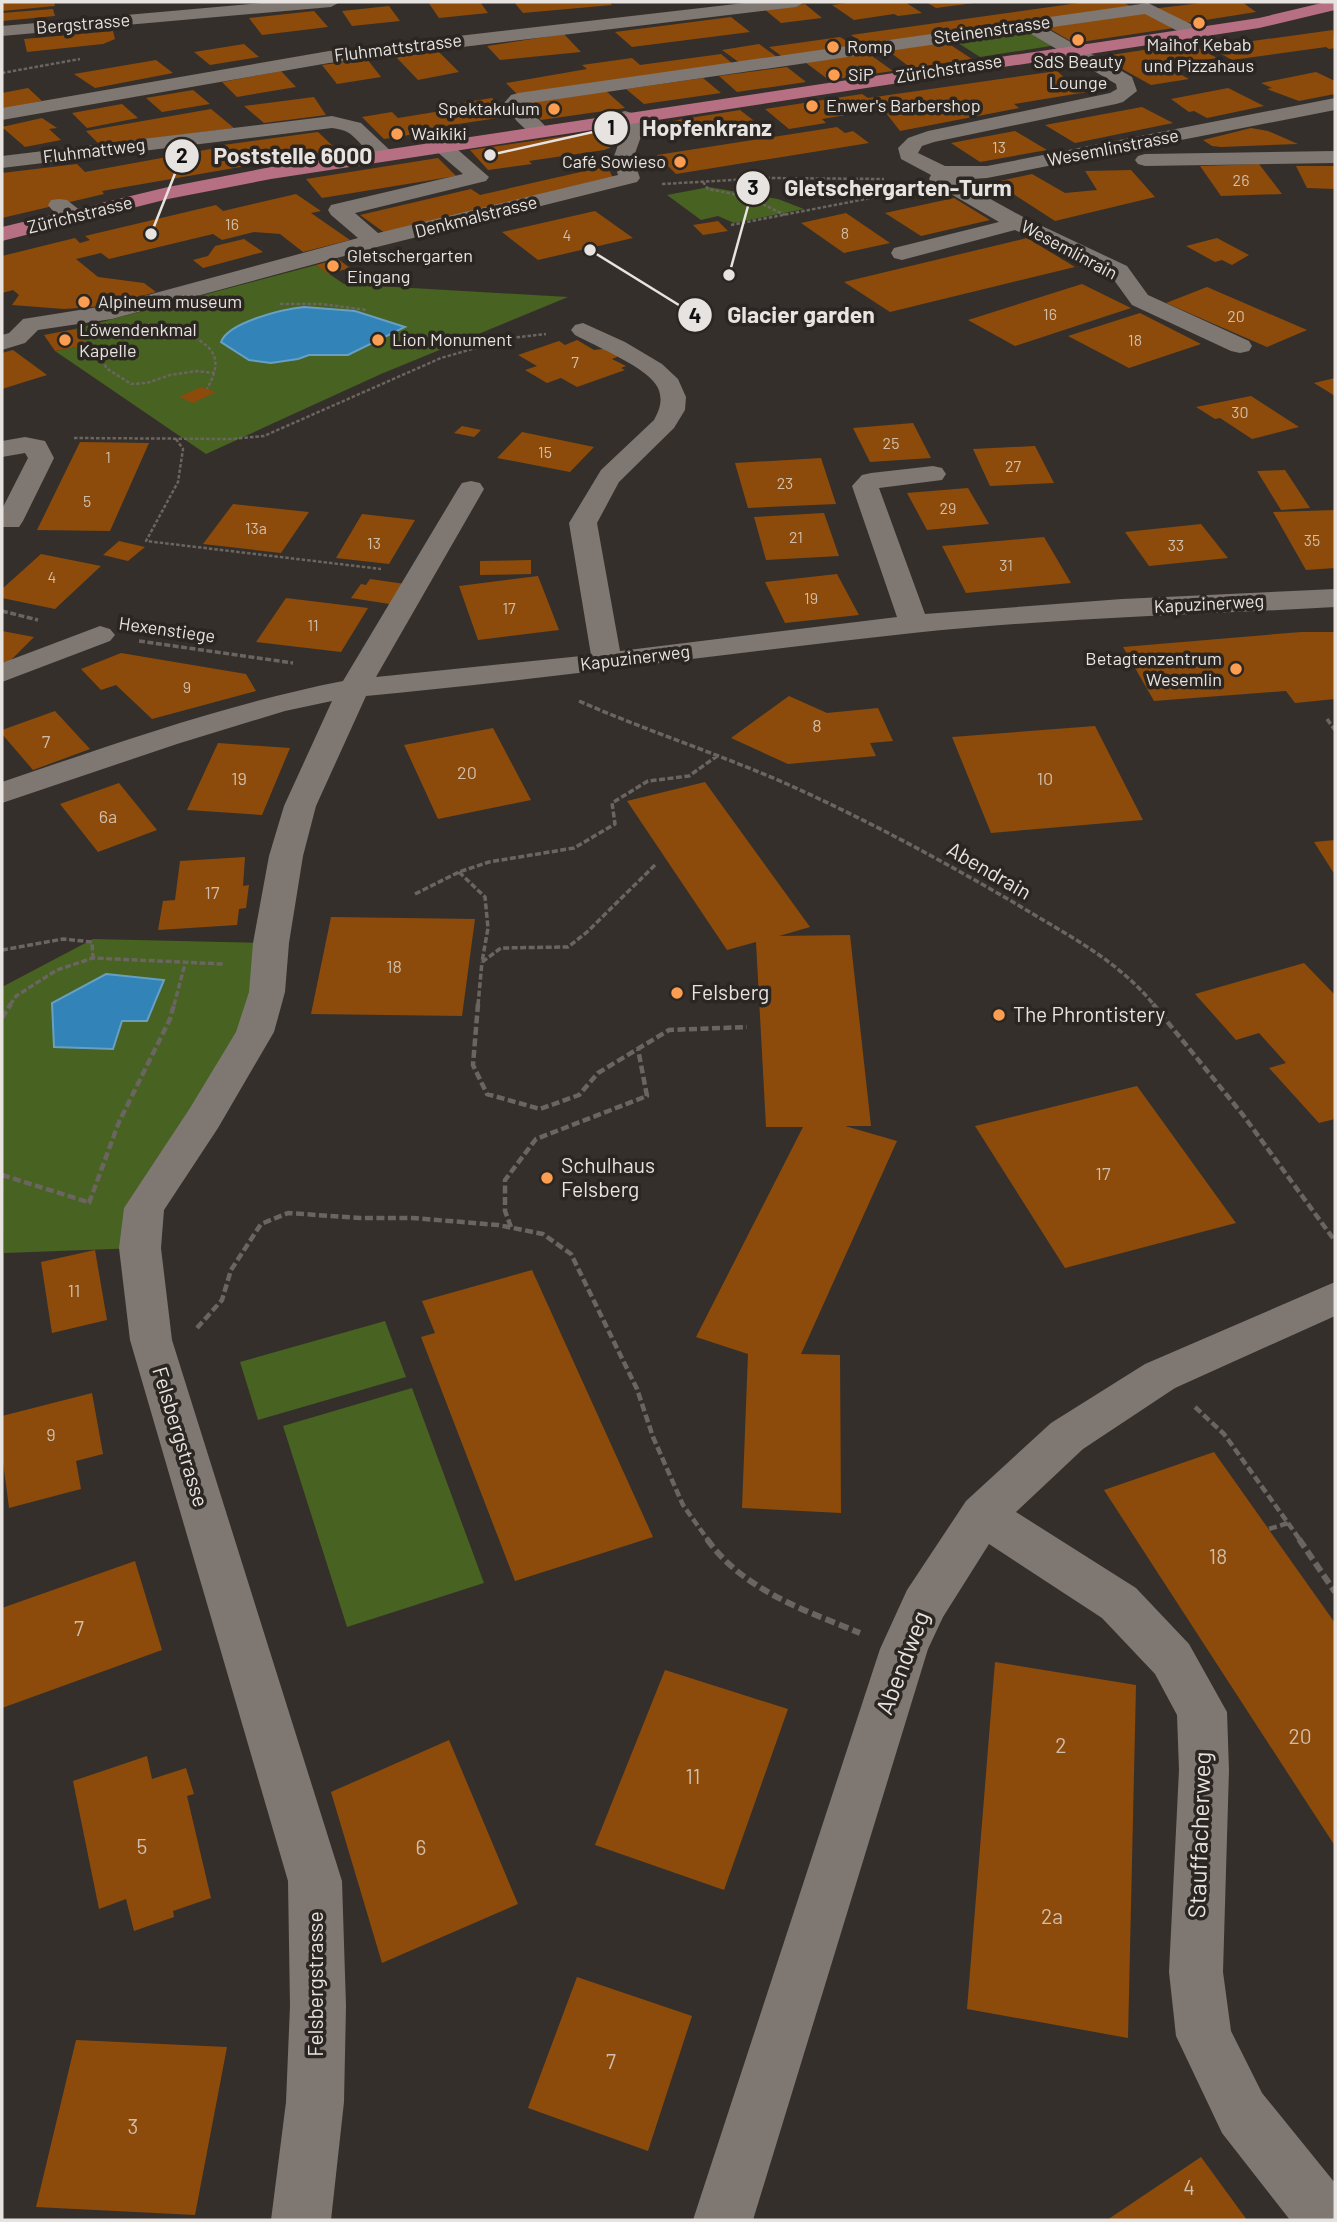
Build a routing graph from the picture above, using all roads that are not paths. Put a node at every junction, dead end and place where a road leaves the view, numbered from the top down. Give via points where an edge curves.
1 (183, 2) edge
2 (331, 2) edge
3 (796, 2) edge
4 (1272, 2) edge
5 (1335, 5) edge
6 (1284, 17) junction
7 (114, 21) junction
8 (1028, 25) junction
9 (2, 31) edge
10 (1193, 32) junction
11 (1070, 50) junction
12 (785, 60) junction
13 (827, 88) junction
14 (1335, 104) edge
15 (2, 114) edge
16 (625, 117) junction
17 (540, 131) junction
18 (442, 146) junction
19 (385, 155) junction
20 (1335, 157) edge
21 (1056, 159) junction
22 (2, 162) edge
23 (942, 176) junction
24 (1017, 223) junction
25 (2, 234) edge
26 (374, 241) junction
27 (902, 253) dead end
28 (9, 311) dead end
29 (31, 324) junction
30 (583, 330) road end
31 (2, 343) edge
32 (1240, 346) dead end
33 (13, 447) edge
34 (933, 474) dead end
35 (471, 489) dead end
36 (9, 521) dead end
37 (1335, 598) edge
38 (915, 624) junction
39 (100, 635) road end
40 (607, 662) junction
41 (2, 673) edge
42 (354, 688) junction
43 (2, 793) edge
44 (1335, 1298) edge
45 (982, 1515) junction
46 (301, 2220) edge
47 (723, 2220) edge
48 (1327, 2220) edge

1 - 7 street via 122,15
2 - 7 street, Bergstrasse
3 - 15 street, Fluhmattstrasse via 329,57
4 - 6 main road
5 - 6 main road, Zürichstrasse
6 - 10 main road, Zürichstrasse
7 - 9 street, Bergstrasse
8 - 10 street, Steinenstrasse via 1148,8
8 - 11 street
8 - 12 street, Steinenstrasse
10 - 11 main road, Zürichstrasse
11 - 13 main road, Zürichstrasse
11 - 23 street via 1125,81 1127,91 1116,98 928,136 908,148 908,155 921,166
12 - 13 street
12 - 17 street, Steinenstrasse via 518,99 513,104
13 - 16 main road, Zürichstrasse
14 - 21 street, Wesemlinstrasse
16 - 17 main road, Zürichstrasse
16 - 26 street, Denkmalstrasse via 634,128 623,153 623,168 630,178
17 - 18 main road, Zürichstrasse
18 - 19 main road, Zürichstrasse
18 - 26 street via 479,177 339,210
19 - 22 street, Fluhmattweg via 354,127 332,122
19 - 25 main road, Zürichstrasse via 67,210
20 - 21 street via 1064,163
21 - 23 street, Wesemlinstrasse
23 - 24 street, Wesemlinrain
24 - 27 street
24 - 32 street, Wesemlinrain via 1119,271 1140,300
26 - 29 street, Denkmalstrasse via 112,312
28 - 29 street
29 - 31 street, Denkmalstrasse via 17,338
30 - 40 street via 655,370 669,384 674,399 671,415 612,474 583,523
33 - 36 street via 36,447 41,458
34 - 38 street via 871,481 865,486
35 - 42 street
37 - 38 street, Kapuzinerweg
38 - 40 street, Kapuzinerweg
39 - 41 street
40 - 42 street, Kapuzinerweg
42 - 43 street, Kapuzinerweg via 279,703 178,733
42 - 46 street, Felsbergstrasse via 300,806 286,856 267,992 255,1032 144,1208 140,1248 150,1339 315,1881 318,2006 314,2102
44 - 45 street, Abendweg via 1160,1376 1067,1436
45 - 47 street, Abendweg via 925,1605 904,1649
45 - 48 street, Stauffacherweg via 1119,1604 1172,1659 1202,1712 1204,1769 1195,1972 1204,2036 1242,2113

